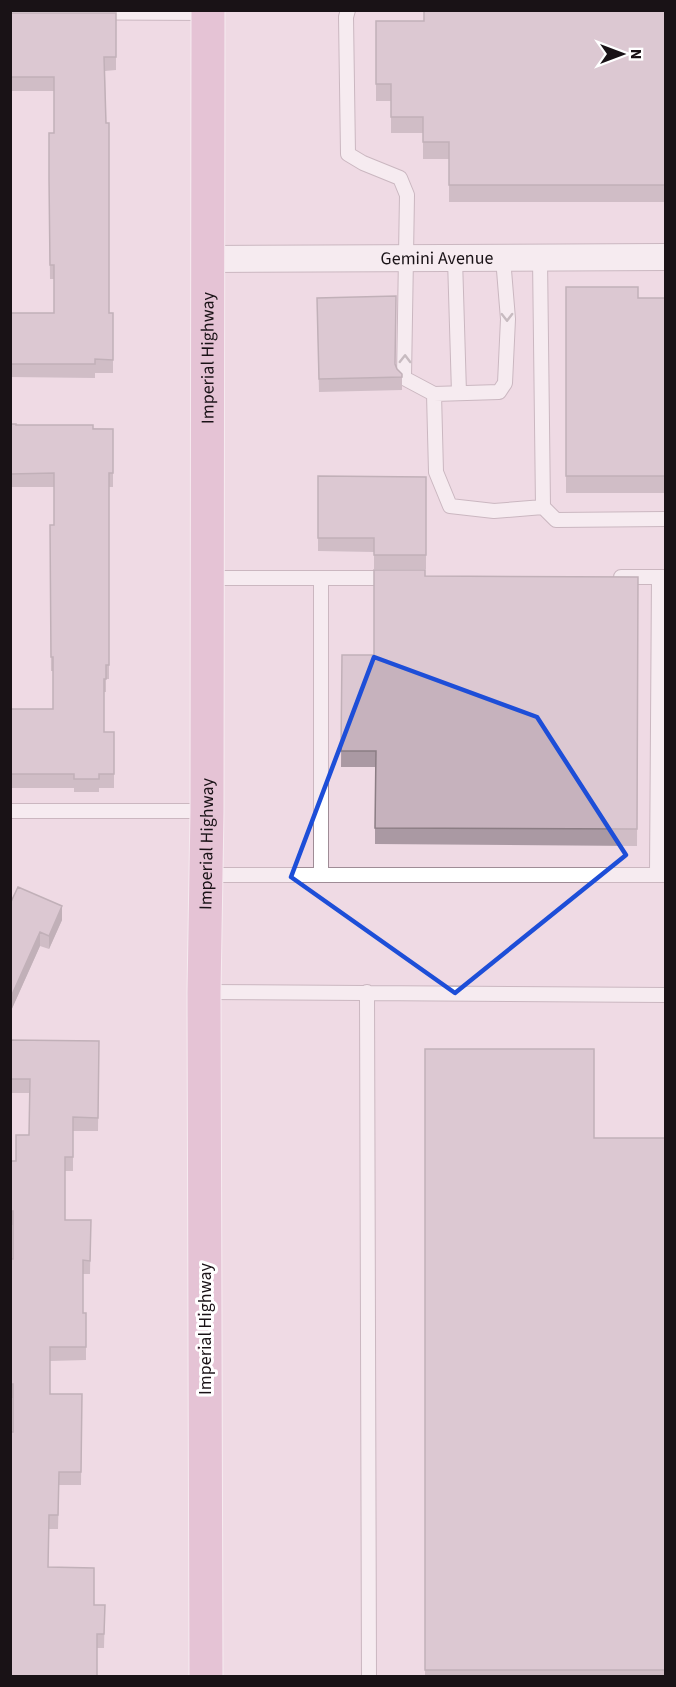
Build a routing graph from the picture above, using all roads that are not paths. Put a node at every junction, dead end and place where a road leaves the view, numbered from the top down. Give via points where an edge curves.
1 (348, 10) edge
2 (10, 12) edge
3 (208, 12) edge
4 (666, 257) edge
5 (503, 258) junction
6 (540, 258) junction
7 (406, 259) junction
8 (455, 259) junction
9 (209, 260) junction
10 (459, 393) junction
11 (434, 394) junction
12 (543, 507) junction
13 (666, 519) edge
14 (613, 577) edge
15 (662, 577) edge
16 (208, 578) junction
17 (321, 578) junction
18 (403, 578) edge
19 (10, 811) edge
20 (207, 811) junction
21 (321, 874) junction
22 (206, 875) junction
23 (662, 875) edge
24 (204, 992) junction
25 (367, 992) junction
26 (666, 995) edge
27 (206, 1677) edge
28 (369, 1677) edge

1 - 7 lane via 348,154 400,178 407,195
2 - 3 lane
3 - 9 main road, Imperial Highway
4 - 6 street, Gemini Avenue
5 - 6 street, Gemini Avenue
5 - 8 street, Gemini Avenue
5 -> 10 lane via 508,319 505,383 499,392
6 - 12 lane
7 - 8 street, Gemini Avenue
7 - 9 street, Gemini Avenue
11 -> 7 lane via 404,378
8 - 10 lane
9 - 16 main road, Imperial Highway
10 - 11 lane
11 - 12 lane via 436,472 450,506 494,511
12 - 13 lane via 556,520
14 - 15 lane
15 - 23 lane
16 - 17 lane
16 - 20 main road, Imperial Highway
17 - 18 lane
17 - 21 lane
19 - 20 lane
20 - 22 main road, Imperial Highway
21 - 22 lane
21 - 23 lane
22 - 24 main road, Imperial Highway
24 - 25 lane
24 - 27 main road, Imperial Highway
25 - 26 lane
25 - 28 lane

